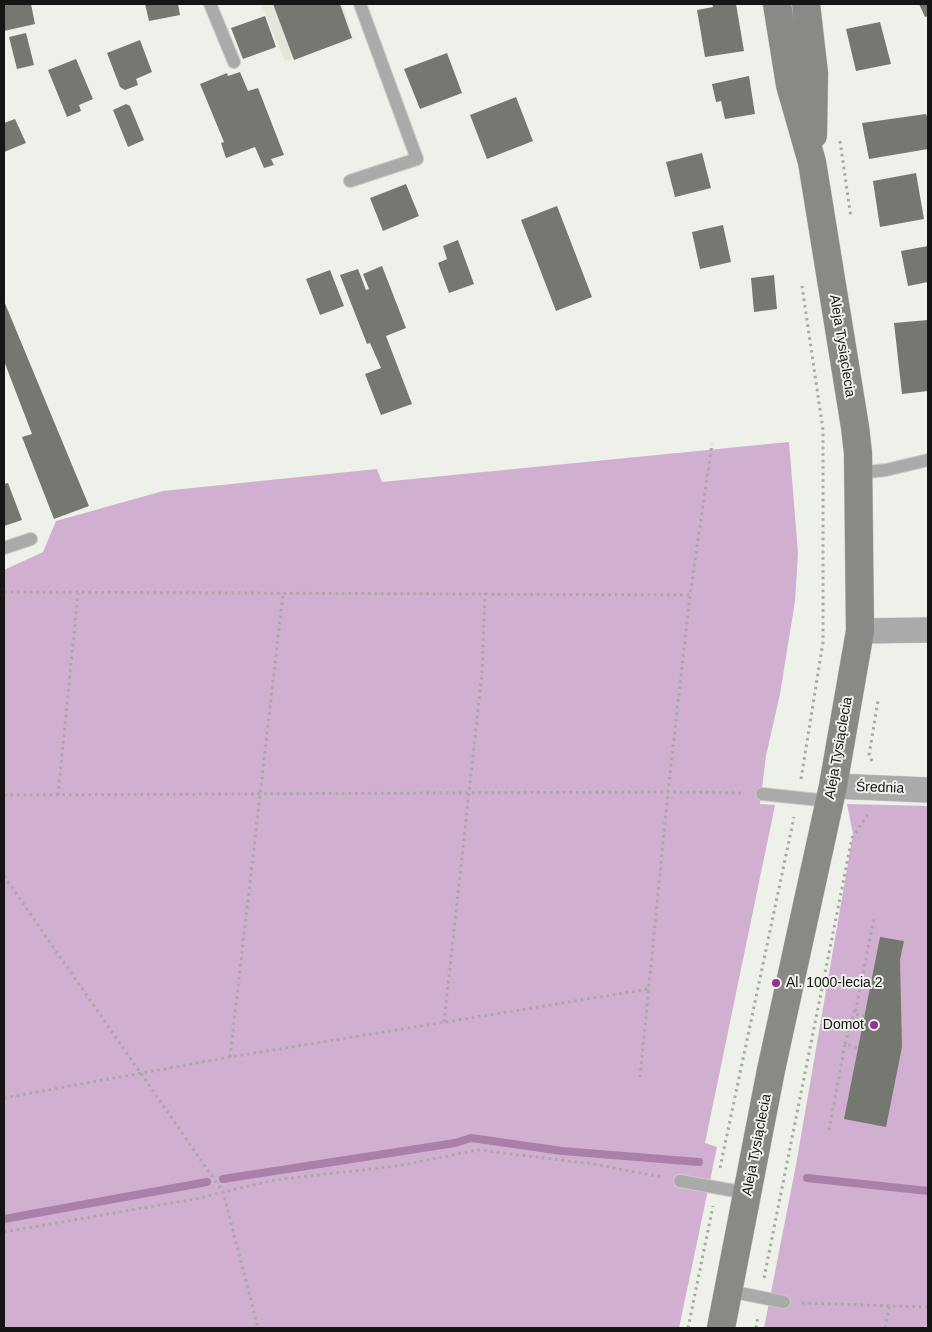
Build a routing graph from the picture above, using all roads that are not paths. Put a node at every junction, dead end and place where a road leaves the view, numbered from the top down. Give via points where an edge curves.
1 (210, 4) edge
2 (360, 4) edge
3 (777, 4) edge
4 (806, 4) edge
5 (234, 62) dead end
6 (812, 162) junction
7 (350, 180) dead end
8 (928, 460) edge
9 (858, 473) junction
10 (31, 539) dead end
11 (4, 548) edge
12 (860, 630) junction
13 (928, 630) edge
14 (928, 790) edge
15 (831, 793) junction
16 (762, 794) road end
17 (680, 1181) road end
18 (747, 1193) junction
19 (729, 1291) junction
20 (784, 1302) road end
21 (721, 1328) edge

1 - 5 lane
2 - 7 lane via 417,159
3 - 6 street, Aleja Tysiąclecia via 790,85
4 - 6 street, Aleja Tysiąclecia via 814,72
6 - 9 street, Aleja Tysiąclecia via 854,427
8 - 9 lane
9 - 12 street, Aleja Tysiąclecia
10 - 11 lane
12 - 13 street
12 - 15 street, Aleja Tysiąclecia
14 - 15 street, Średnia via 879,788
15 - 16 lane via 798,797
15 - 18 street, Aleja Tysiąclecia
17 - 18 lane
18 - 19 street, Aleja Tysiąclecia
19 - 20 lane
19 - 21 street, Aleja Tysiąclecia

